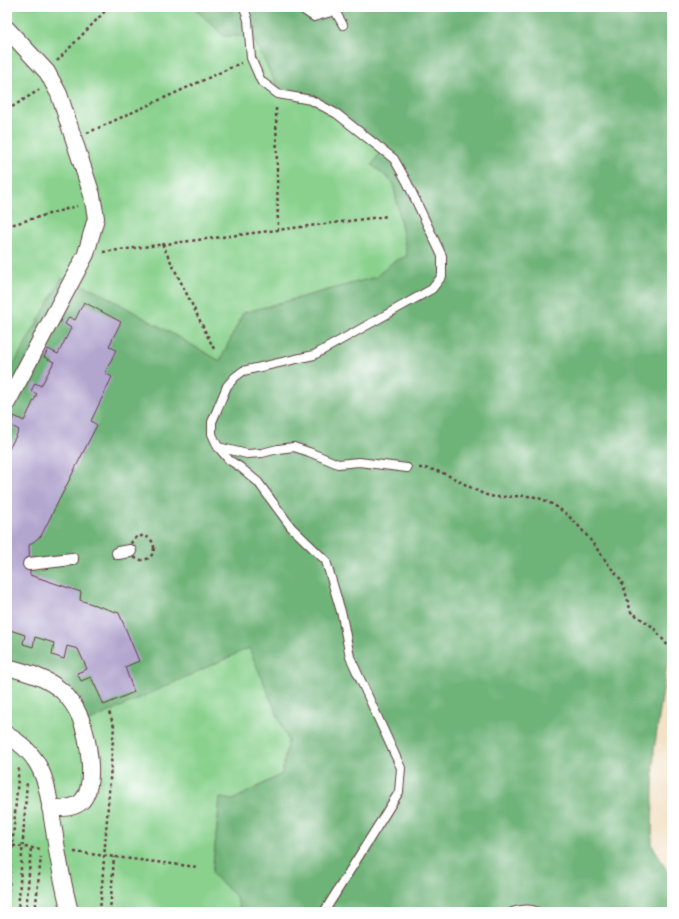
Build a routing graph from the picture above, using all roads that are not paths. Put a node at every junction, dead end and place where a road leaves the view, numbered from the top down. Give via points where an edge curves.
1 (244, 7) edge
2 (300, 7) edge
3 (343, 25) dead end
4 (7, 29) edge
5 (7, 403) edge
6 (218, 447) junction
7 (407, 468) dead end
8 (72, 559) dead end
9 (29, 564) dead end
10 (7, 667) edge
11 (7, 735) edge
12 (50, 808) junction
13 (70, 912) edge
14 (324, 912) edge
15 (512, 912) edge
16 (537, 912) edge

1 - 6 lane via 248,20 251,58 261,81 278,94 311,100 337,114 394,159 442,256 442,276 432,288 314,355 243,371 235,377 227,386 212,422 212,434
2 - 3 lane via 314,17 335,11
4 - 5 street via 50,77 59,94 96,218 86,254
6 - 7 lane via 247,454 294,447 338,464 359,462
6 - 14 lane via 229,460 258,482 291,527 326,561 342,615 350,657 401,768 399,792
8 - 9 street
10 - 12 street via 45,680 62,692 76,710 85,730 89,756 86,794 70,808
11 - 12 street via 21,744 38,764 46,785
12 - 13 street
15 - 16 lane

